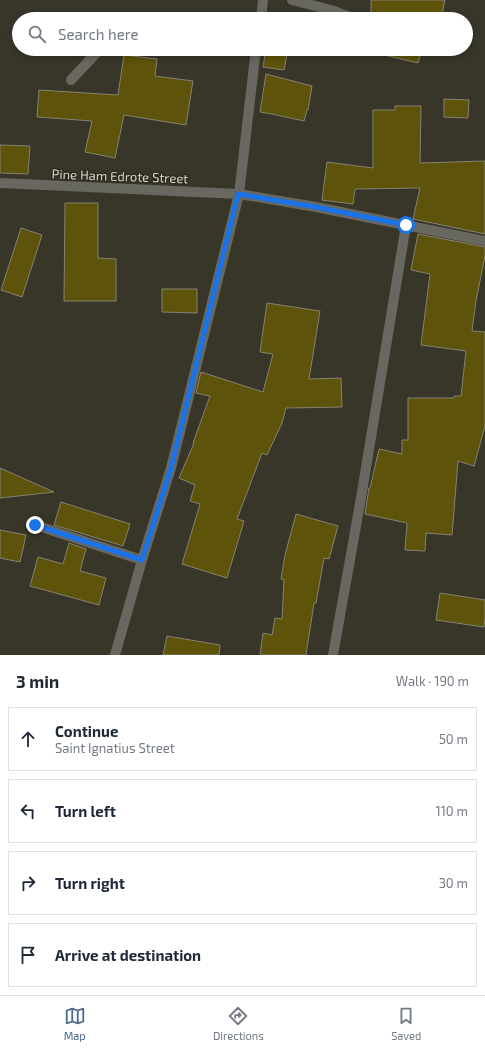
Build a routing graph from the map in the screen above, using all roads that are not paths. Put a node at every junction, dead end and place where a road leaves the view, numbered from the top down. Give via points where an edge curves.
1 (263, 0) edge
2 (292, 0) edge
3 (262, 12) edge
4 (336, 12) edge
5 (93, 56) edge
6 (255, 56) edge
7 (71, 80) dead end
8 (0, 183) edge
9 (238, 194) junction
10 (406, 225) junction
11 (485, 241) edge
12 (35, 525) dead end
13 (142, 560) junction
14 (115, 655) edge
15 (333, 655) edge

1 - 3 street
2 - 4 street
5 - 7 street
6 - 9 street
8 - 9 street, Pine Ham Edrote Street
9 - 10 street, Pine Ham Edrote Street
9 - 13 street via 171,468
10 - 11 street, Pine Ham Edrote Street
10 - 15 street
12 - 13 street
13 - 14 street

